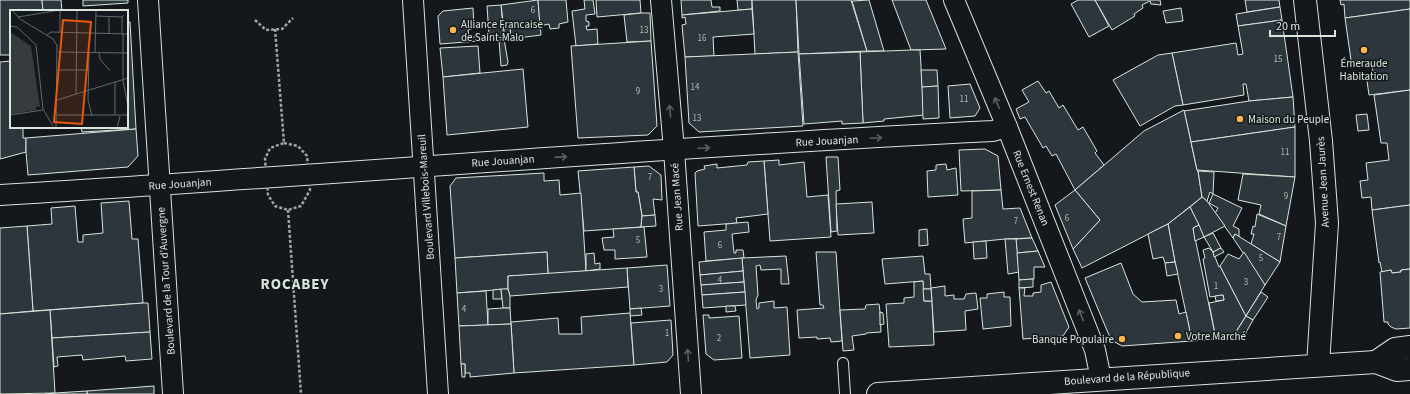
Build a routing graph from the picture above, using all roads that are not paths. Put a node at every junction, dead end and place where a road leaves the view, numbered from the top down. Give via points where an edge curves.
1 (148, 0) edge
2 (413, 0) edge
3 (661, 0) edge
4 (954, 0) edge
5 (1305, 0) edge
6 (1007, 127) junction
7 (674, 150) junction
8 (424, 166) junction
9 (160, 185) junction
10 (0, 195) edge
11 (1410, 348) edge
12 (1376, 362) junction
13 (843, 363) dead end
14 (1318, 365) junction
15 (1410, 369) edge
16 (1101, 379) junction
17 (172, 394) edge
18 (438, 394) edge
19 (691, 394) edge
20 (845, 394) edge
21 (878, 394) edge

1 - 9 street, Boulevard de la Tour d'Auvergne
2 - 8 street, Boulevard Villebois-Mareuil
7 -> 3 street, Rue Jean Macé
6 -> 4 street, Rue Ernest Renan
5 - 14 main road, Avenue Jean Jaurès via 1321,140 1326,223
7 -> 6 street, Rue Jouanjan via 993,131
16 -> 6 street, Rue Ernest Renan via 1095,350
8 -> 7 street, Rue Jouanjan
19 -> 7 street, Rue Jean Macé
8 - 9 street, Rue Jouanjan
8 - 18 street, Boulevard Villebois-Mareuil
9 - 10 street, Rue Jouanjan
9 - 17 street, Boulevard de la Tour d'Auvergne
11 - 12 main road via 1395,349
12 - 14 main road, Boulevard de la République
12 - 15 main road, Boulevard de la République via 1397,370
13 - 20 lane
14 - 16 main road, Boulevard de la République
16 - 21 main road, Boulevard de la République

